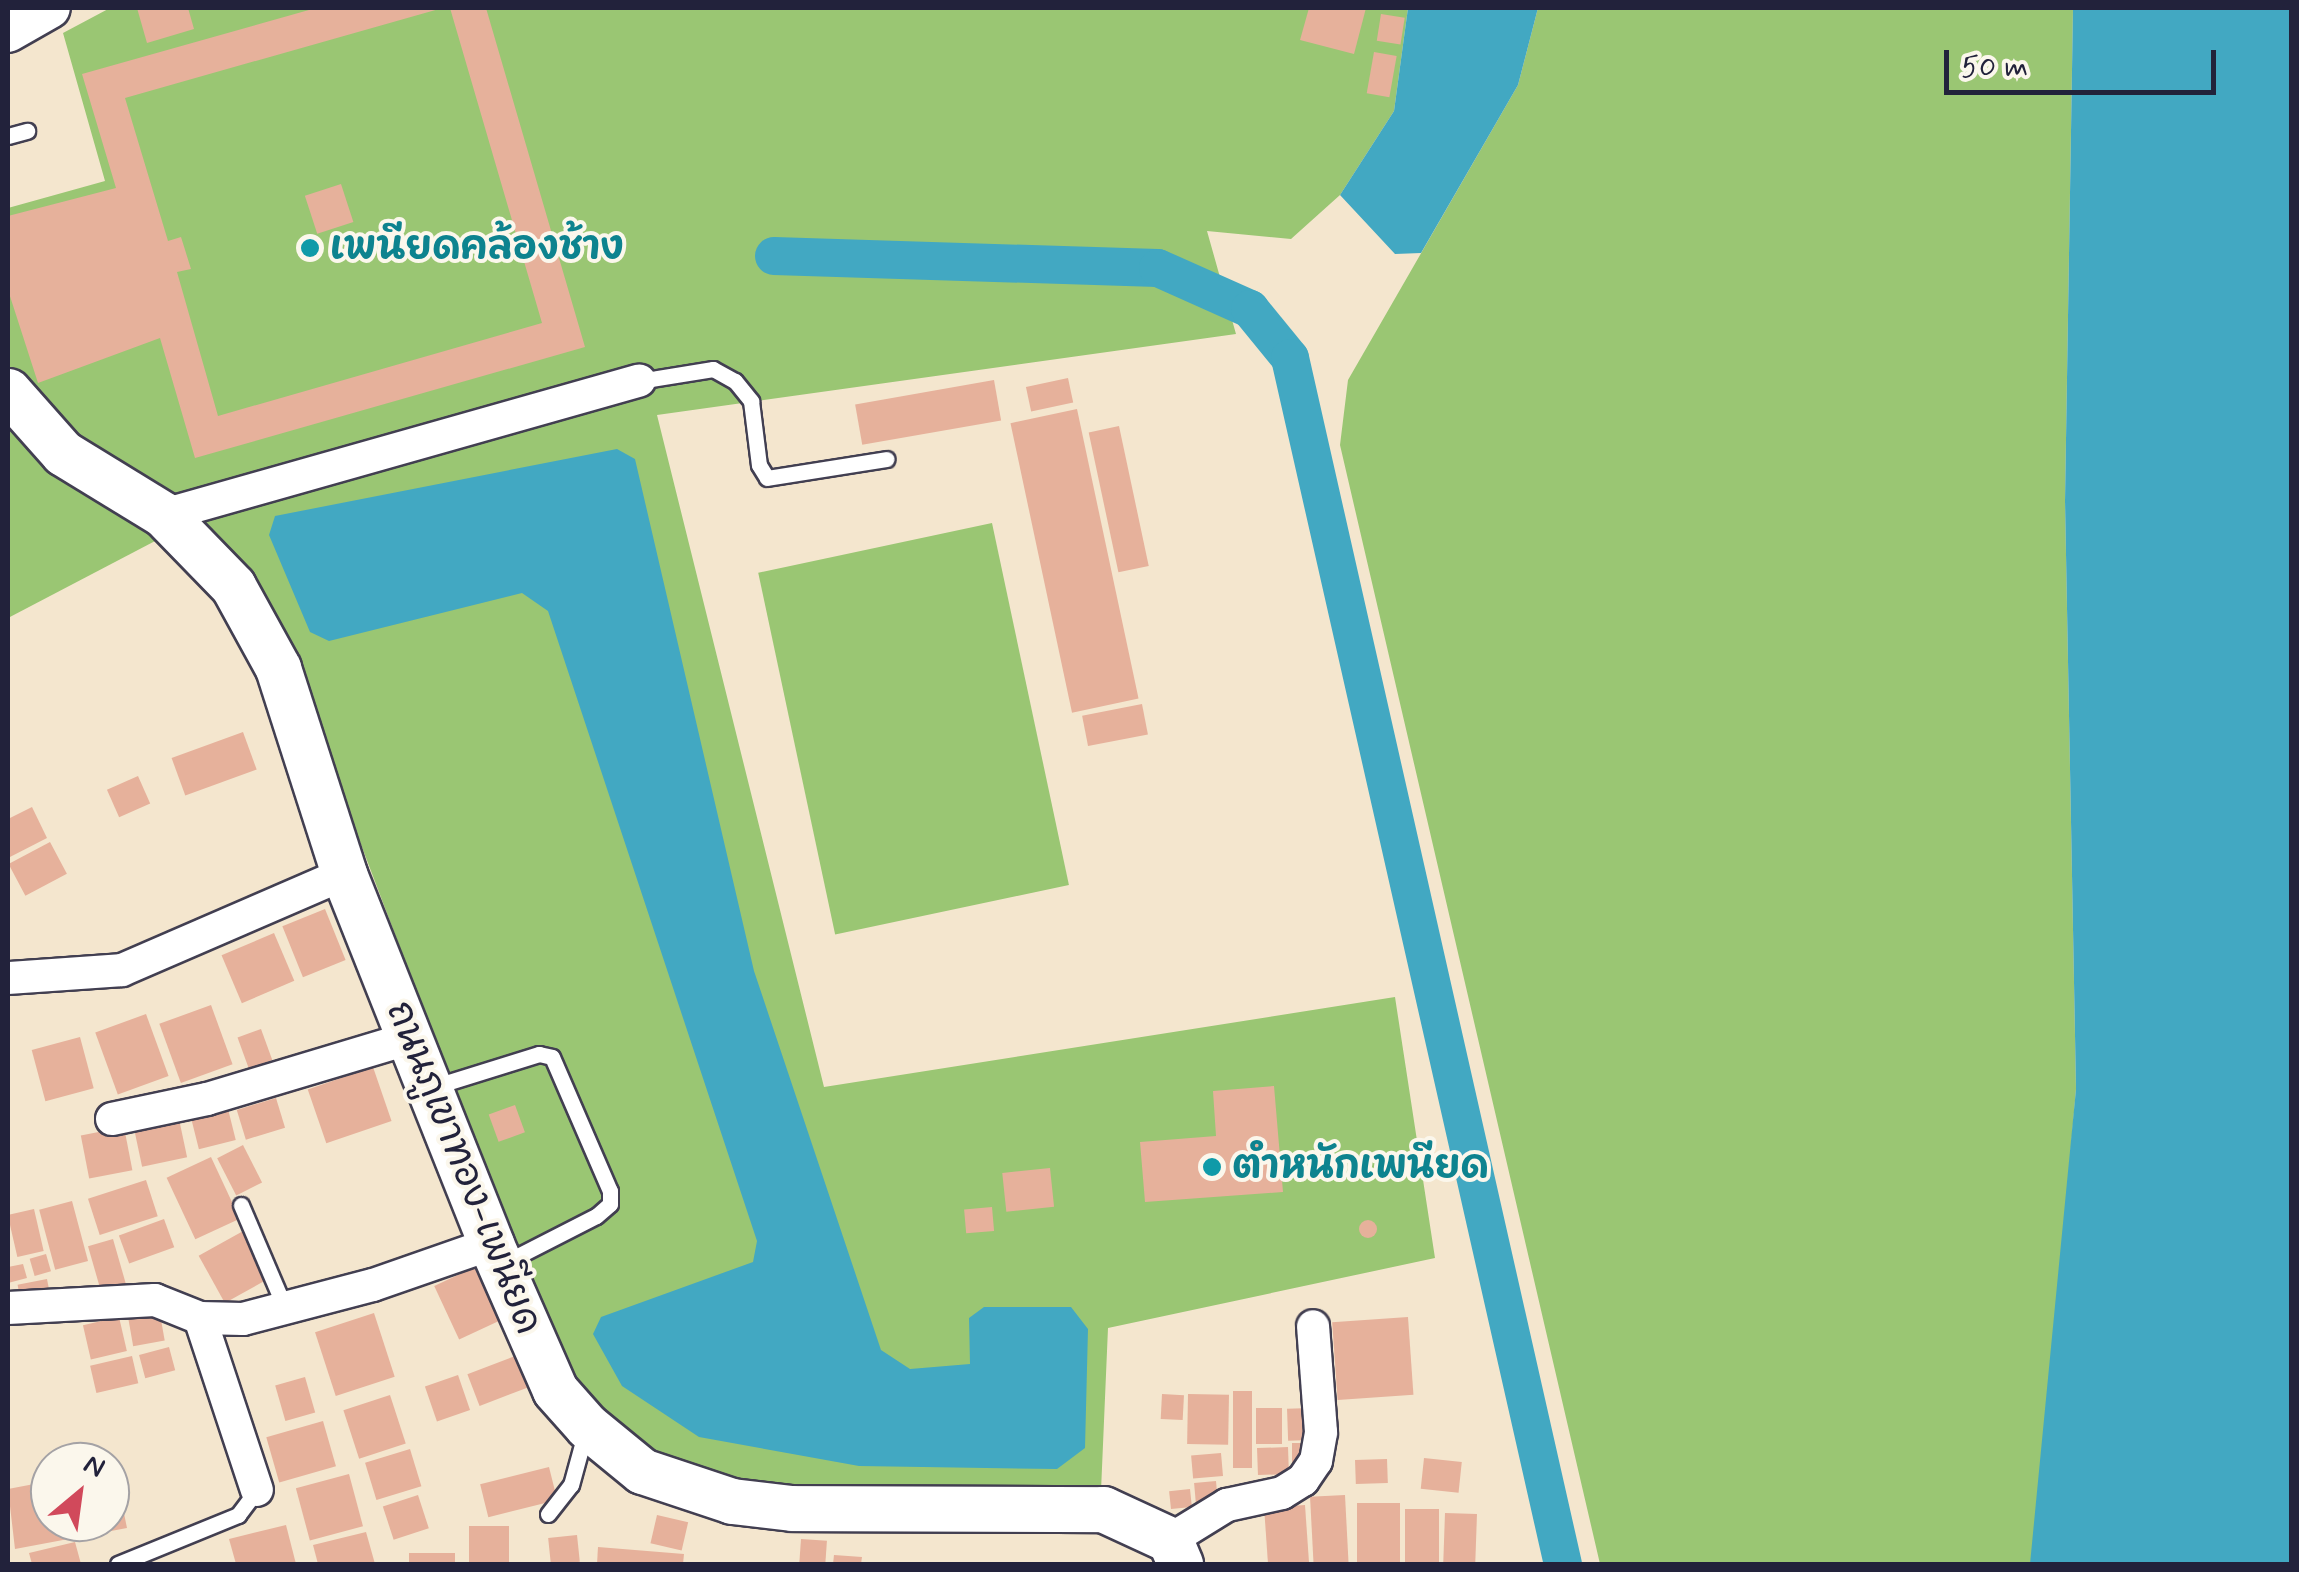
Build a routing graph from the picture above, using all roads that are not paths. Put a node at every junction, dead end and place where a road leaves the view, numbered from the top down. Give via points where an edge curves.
1 (50, 8) edge
2 (8, 32) edge
3 (28, 131) dead end
4 (8, 136) edge
5 (639, 381) joint
6 (8, 390) edge
7 (887, 459) dead end
8 (164, 516) junction
9 (344, 874) junction
10 (8, 978) edge
11 (410, 1038) junction
12 (429, 1088) junction
13 (112, 1118) dead end
14 (241, 1205) dead end
15 (496, 1254) junction
16 (8, 1308) edge
17 (286, 1308) junction
18 (200, 1318) junction
19 (1314, 1326) dead end
20 (587, 1426) junction
21 (257, 1490) joint
22 (548, 1514) dead end
23 (1175, 1552) edge
24 (118, 1564) edge

1 - 2 street
3 - 4 lane
5 - 7 lane via 713,369 735,382 751,402 758,465 767,478
5 - 8 street
6 - 8 main road, ถนนภูเขาทอง-เพนียด via 63,452
8 - 9 main road, ถนนภูเขาทอง-เพนียด via 232,586 278,668
9 - 10 street via 122,970
9 - 11 main road, ถนนภูเขาทอง-เพนียด
11 - 12 main road, ถนนภูเขาทอง-เพนียด
11 - 13 street via 207,1099
12 - 15 main road, ถนนภูเขาทอง-เพนียด
12 - 15 lane via 540,1054 552,1057 610,1191 610,1204 596,1216
14 - 17 lane
15 - 17 street
15 - 20 main road, ถนนภูเขาทอง-เพนียด via 555,1390
16 - 18 street via 156,1300
17 - 18 street via 243,1319
18 - 21 street
19 - 23 street via 1321,1432 1316,1461 1282,1493 1227,1505
20 - 22 lane via 570,1485
20 - 23 main road, ถนนภูเขาทอง-เพนียด via 642,1471 732,1500 792,1508 1104,1509
21 - 24 lane via 238,1515

